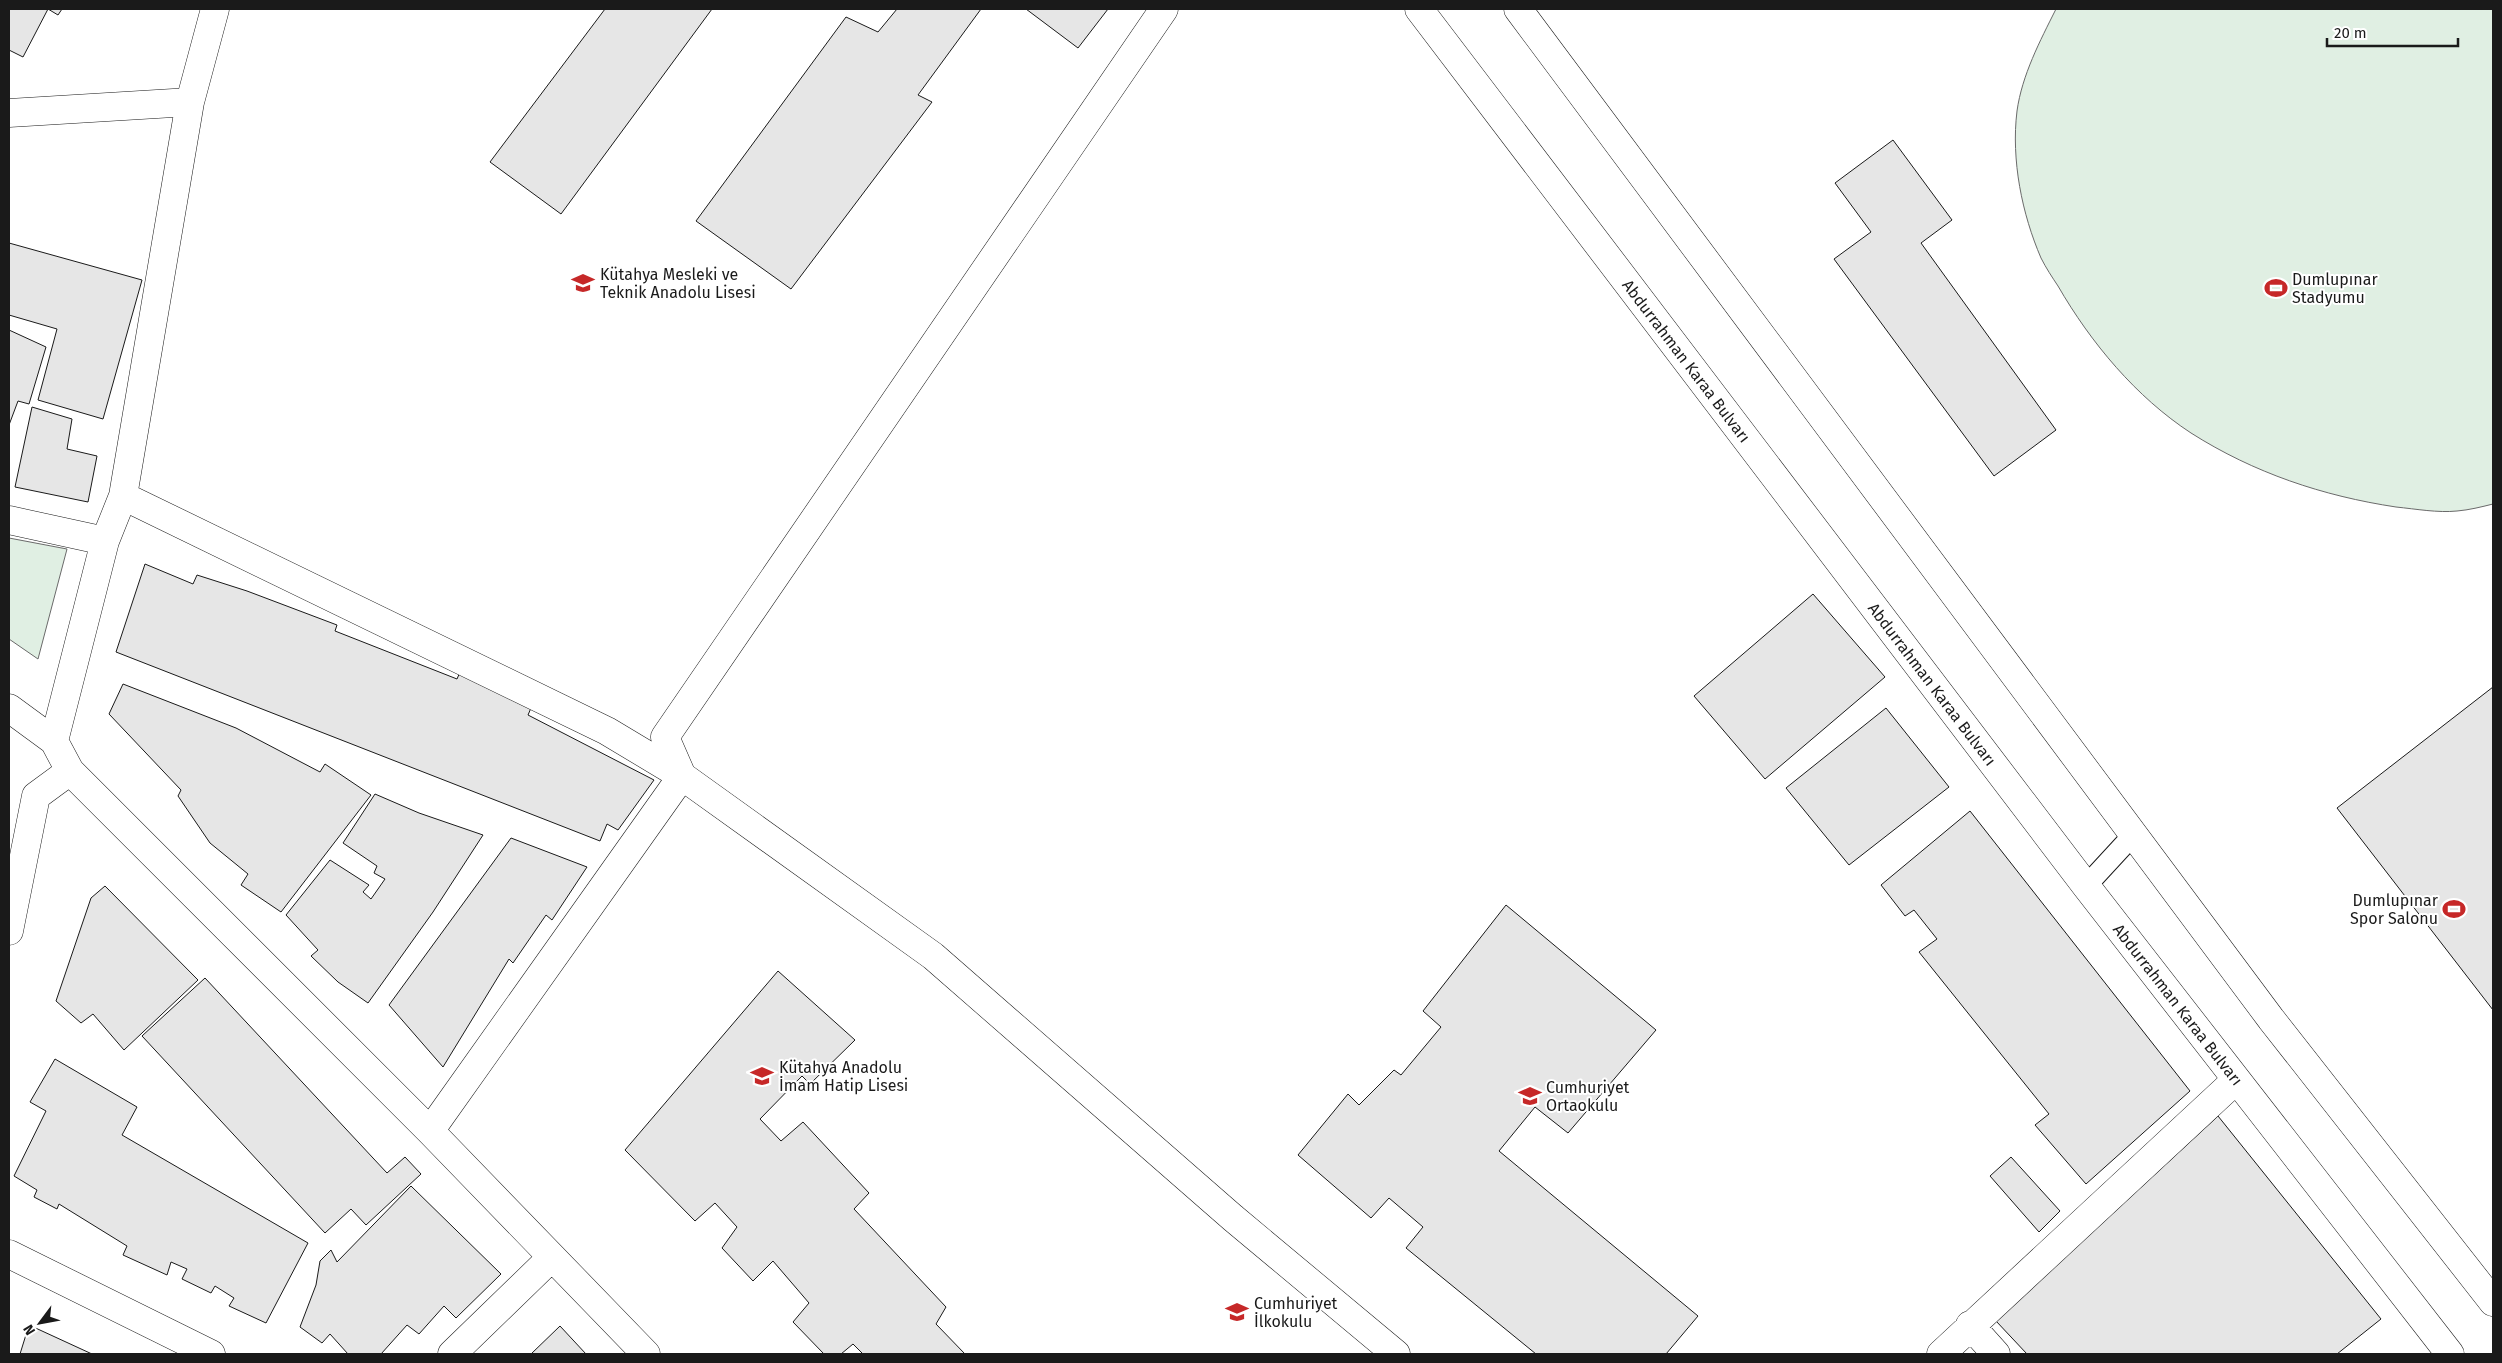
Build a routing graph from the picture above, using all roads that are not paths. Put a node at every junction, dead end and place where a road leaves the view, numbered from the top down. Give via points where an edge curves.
1 (215, 9) edge
2 (1164, 9) edge
3 (1419, 9) edge
4 (1518, 9) edge
5 (190, 102) junction
6 (9, 113) edge
7 (123, 496) junction
8 (9, 520) edge
9 (104, 542) junction
10 (9, 708) edge
11 (54, 740) junction
12 (70, 771) junction
13 (682, 776) junction
14 (2133, 835) junction
15 (2086, 886) junction
16 (9, 932) edge
17 (2236, 1080) junction
18 (430, 1131) junction
19 (9, 1254) edge
20 (551, 1258) junction
21 (2493, 1302) edge
22 (1970, 1326) junction
23 (211, 1354) edge
24 (452, 1354) edge
25 (646, 1354) edge
26 (1396, 1354) edge
27 (1941, 1354) edge
28 (1996, 1354) edge
29 (2450, 1354) edge

1 - 5 street
2 - 13 street via 665,737
3 - 15 street, Abdurrahman Karaa Bulvarı
4 - 14 street
5 - 6 street
5 - 7 street
7 - 9 street
7 - 13 street via 607,731
8 - 9 street
9 - 11 street
10 - 11 street
11 - 12 street
12 - 16 street via 36,796
12 - 18 street
13 - 18 street
13 - 26 street via 933,956 1233,1218
14 - 15 lane
14 - 21 street
15 - 17 street, Abdurrahman Karaa Bulvarı
17 - 22 street
17 - 29 street, Abdurrahman Karaa Bulvarı
18 - 20 street
19 - 23 street
20 - 24 street
20 - 25 street
22 - 27 street
22 - 28 street

